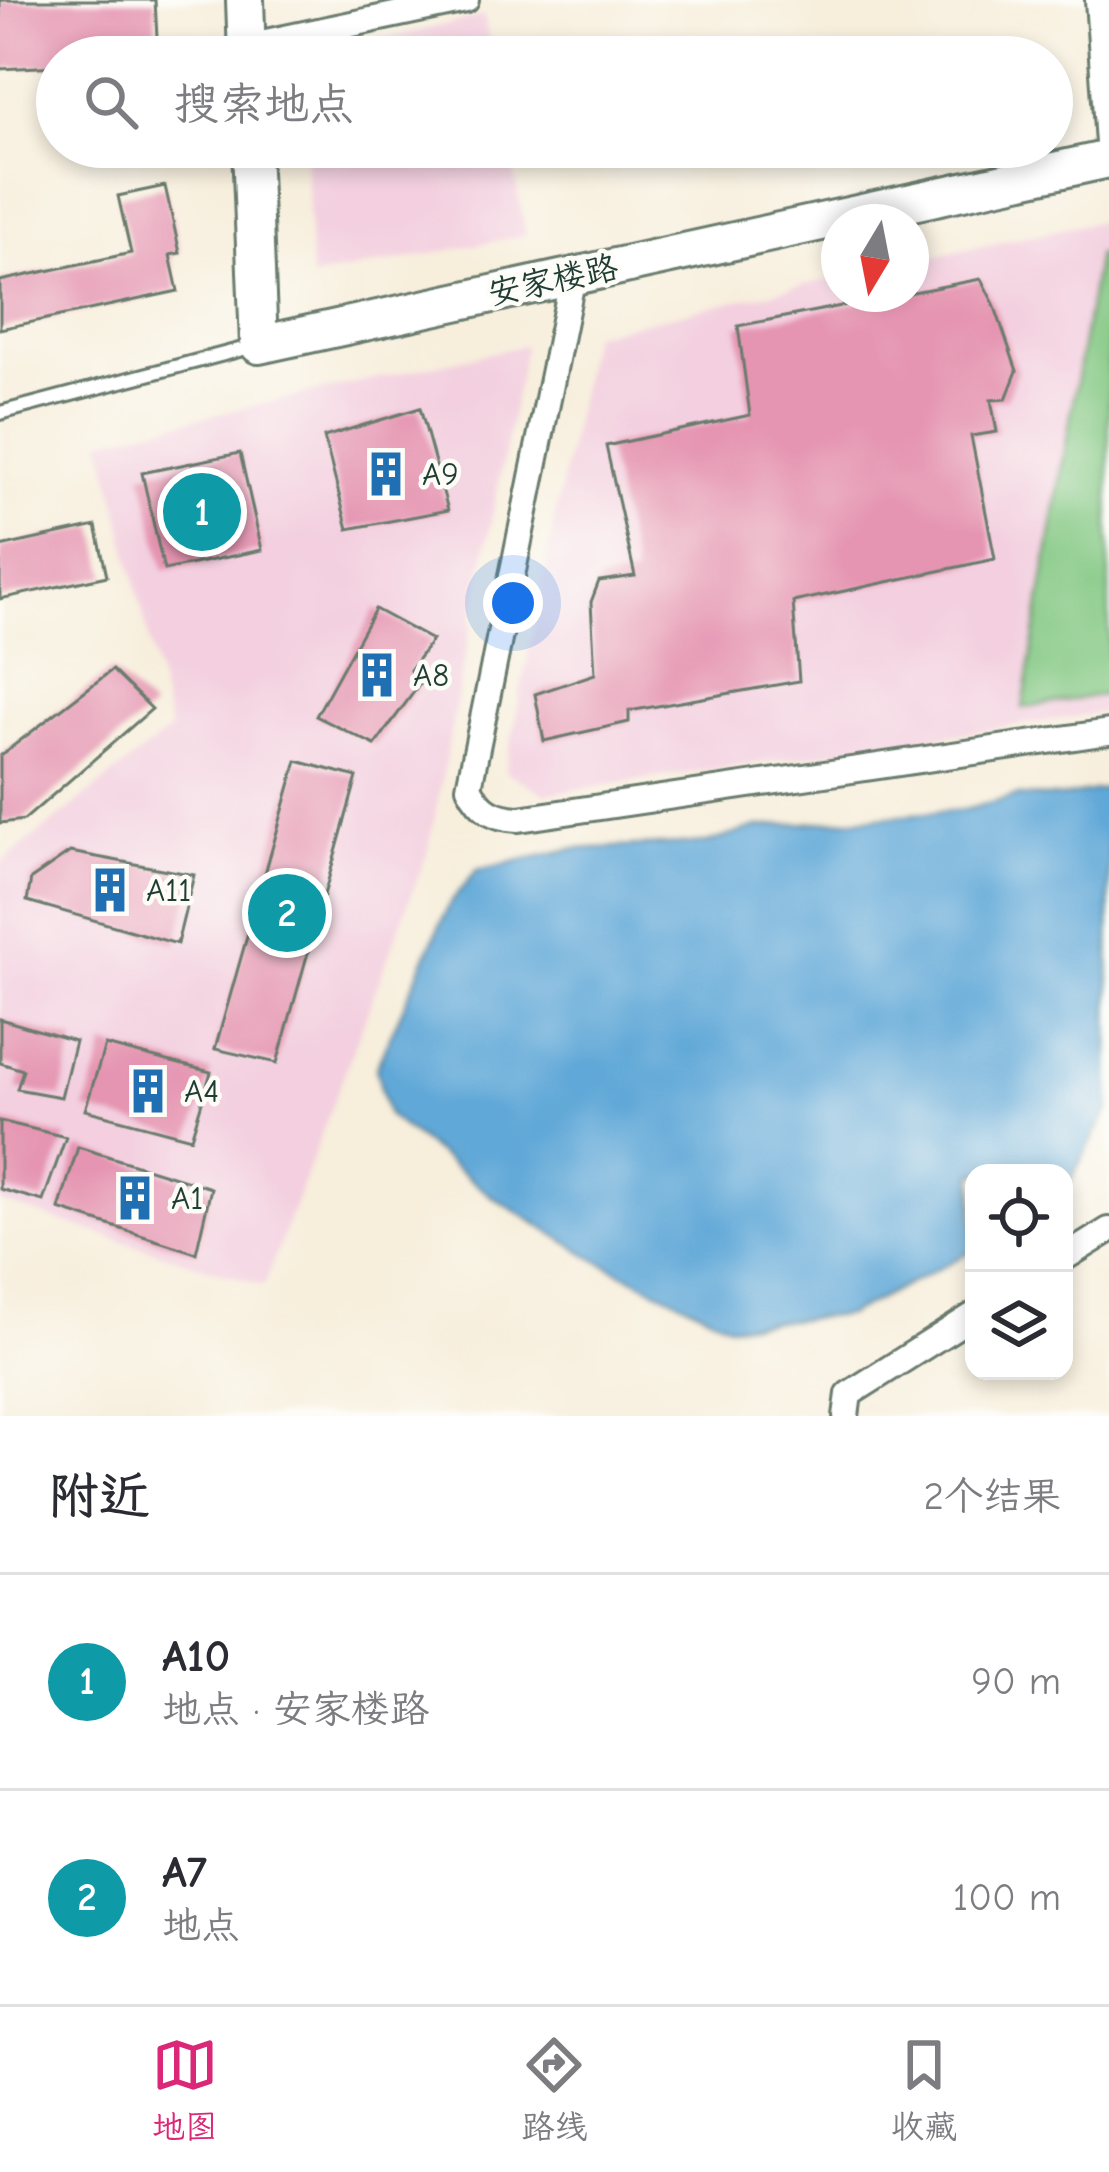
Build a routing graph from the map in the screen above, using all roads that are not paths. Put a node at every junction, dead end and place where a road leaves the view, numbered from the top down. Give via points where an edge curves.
1 (245, 0) edge
2 (466, 0) edge
3 (1098, 0) edge
4 (246, 36) edge
5 (314, 36) edge
6 (1109, 159) edge
7 (1073, 167) edge
8 (252, 168) edge
9 (1068, 168) edge
10 (573, 276) junction
11 (259, 345) junction
12 (0, 413) edge
13 (1109, 732) edge
14 (1109, 1230) edge
15 (1073, 1252) edge
16 (965, 1321) edge
17 (846, 1416) edge

1 - 4 street
2 - 5 street
3 - 6 street
6 - 7 street, 安家楼路
8 - 11 street
9 - 10 street, 安家楼路
10 - 11 street, 安家楼路
10 - 13 street via 469,787 476,802 496,818 519,819
11 - 12 lane, 安家楼路
14 - 15 street
16 - 17 street via 849,1394

